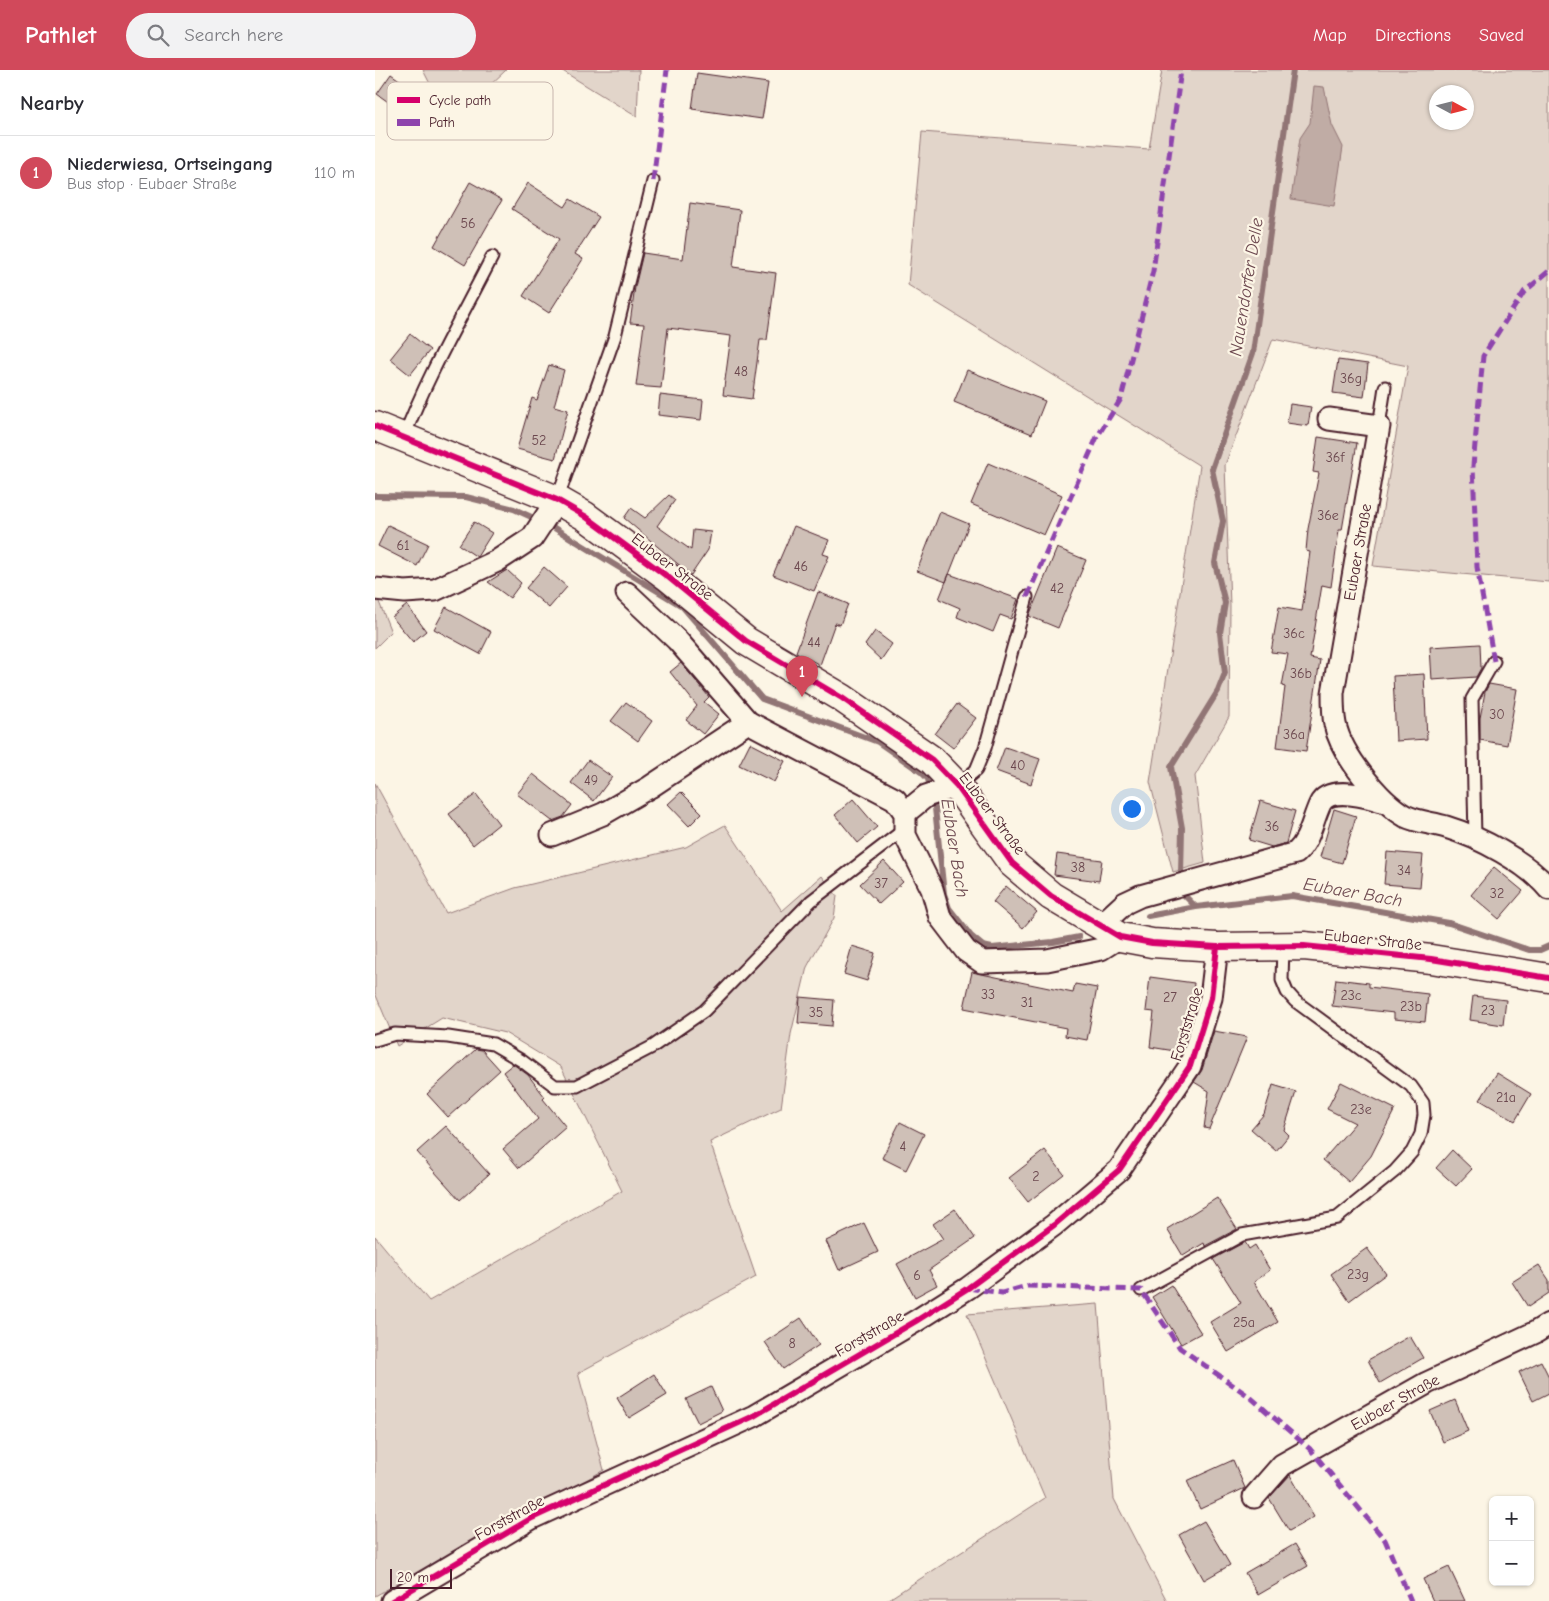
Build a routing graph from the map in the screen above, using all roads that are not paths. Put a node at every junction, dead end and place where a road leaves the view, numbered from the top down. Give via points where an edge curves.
1 (653, 181) dead end
2 (492, 257) dead end
3 (1385, 387) dead end
4 (1329, 419) dead end
5 (375, 426) edge
6 (1379, 426) junction
7 (404, 437) junction
8 (547, 515) junction
9 (375, 589) edge
10 (627, 593) dead end
11 (1027, 597) dead end
12 (1494, 661) dead end
13 (748, 722) junction
14 (942, 791) junction
15 (1385, 802) junction
16 (905, 821) junction
17 (552, 834) dead end
18 (1475, 838) junction
19 (1549, 889) edge
20 (1111, 931) junction
21 (1217, 947) junction
22 (1283, 947) junction
23 (1549, 978) edge
24 (375, 1040) edge
25 (1141, 1290) dead end
26 (1549, 1324) edge
27 (1254, 1496) dead end
28 (392, 1601) edge

1 - 8 lane via 615,336
2 - 7 lane via 465,306
3 - 6 lane
4 - 6 street
5 - 7 street, Eubaer Straße
6 - 15 street, Eubaer Straße via 1333,693 1335,724 1346,753
7 - 8 street, Eubaer Straße
8 - 9 street via 519,548 435,590
8 - 14 street, Eubaer Straße via 585,516 660,571 746,641 842,698 932,760
10 - 13 street, Eubaer Straße via 677,640
11 - 14 lane via 976,770
12 - 18 lane via 1472,699
13 - 16 street, Eubaer Straße via 895,799
13 - 17 street via 603,814
14 - 16 street
14 - 20 street, Eubaer Straße via 1012,863 1051,896
15 - 18 street, Eubaer Straße via 1407,816
15 - 20 street, Eubaer Straße via 1364,794 1328,797 1321,802 1296,853 1140,896 1125,903
16 - 20 street, Eubaer Straße via 910,848 932,889 940,918 966,951 982,962 1047,960 1101,949
16 - 24 lane via 811,901 704,1011 652,1047 577,1086 555,1086 493,1044 395,1034
18 - 19 street, Eubaer Straße via 1542,880
20 - 21 street, Eubaer Straße via 1152,943
21 - 22 street, Eubaer Straße
21 - 28 street, Forststraße via 1211,998 1190,1066 1119,1170 1054,1224 916,1321 754,1416 532,1518
22 - 23 street, Eubaer Straße via 1304,946 1431,959
22 - 25 lane via 1281,967 1287,992 1411,1086 1423,1103 1421,1134 1404,1163 1337,1218 1242,1235
26 - 27 street, Eubaer Straße via 1427,1383 1282,1465

